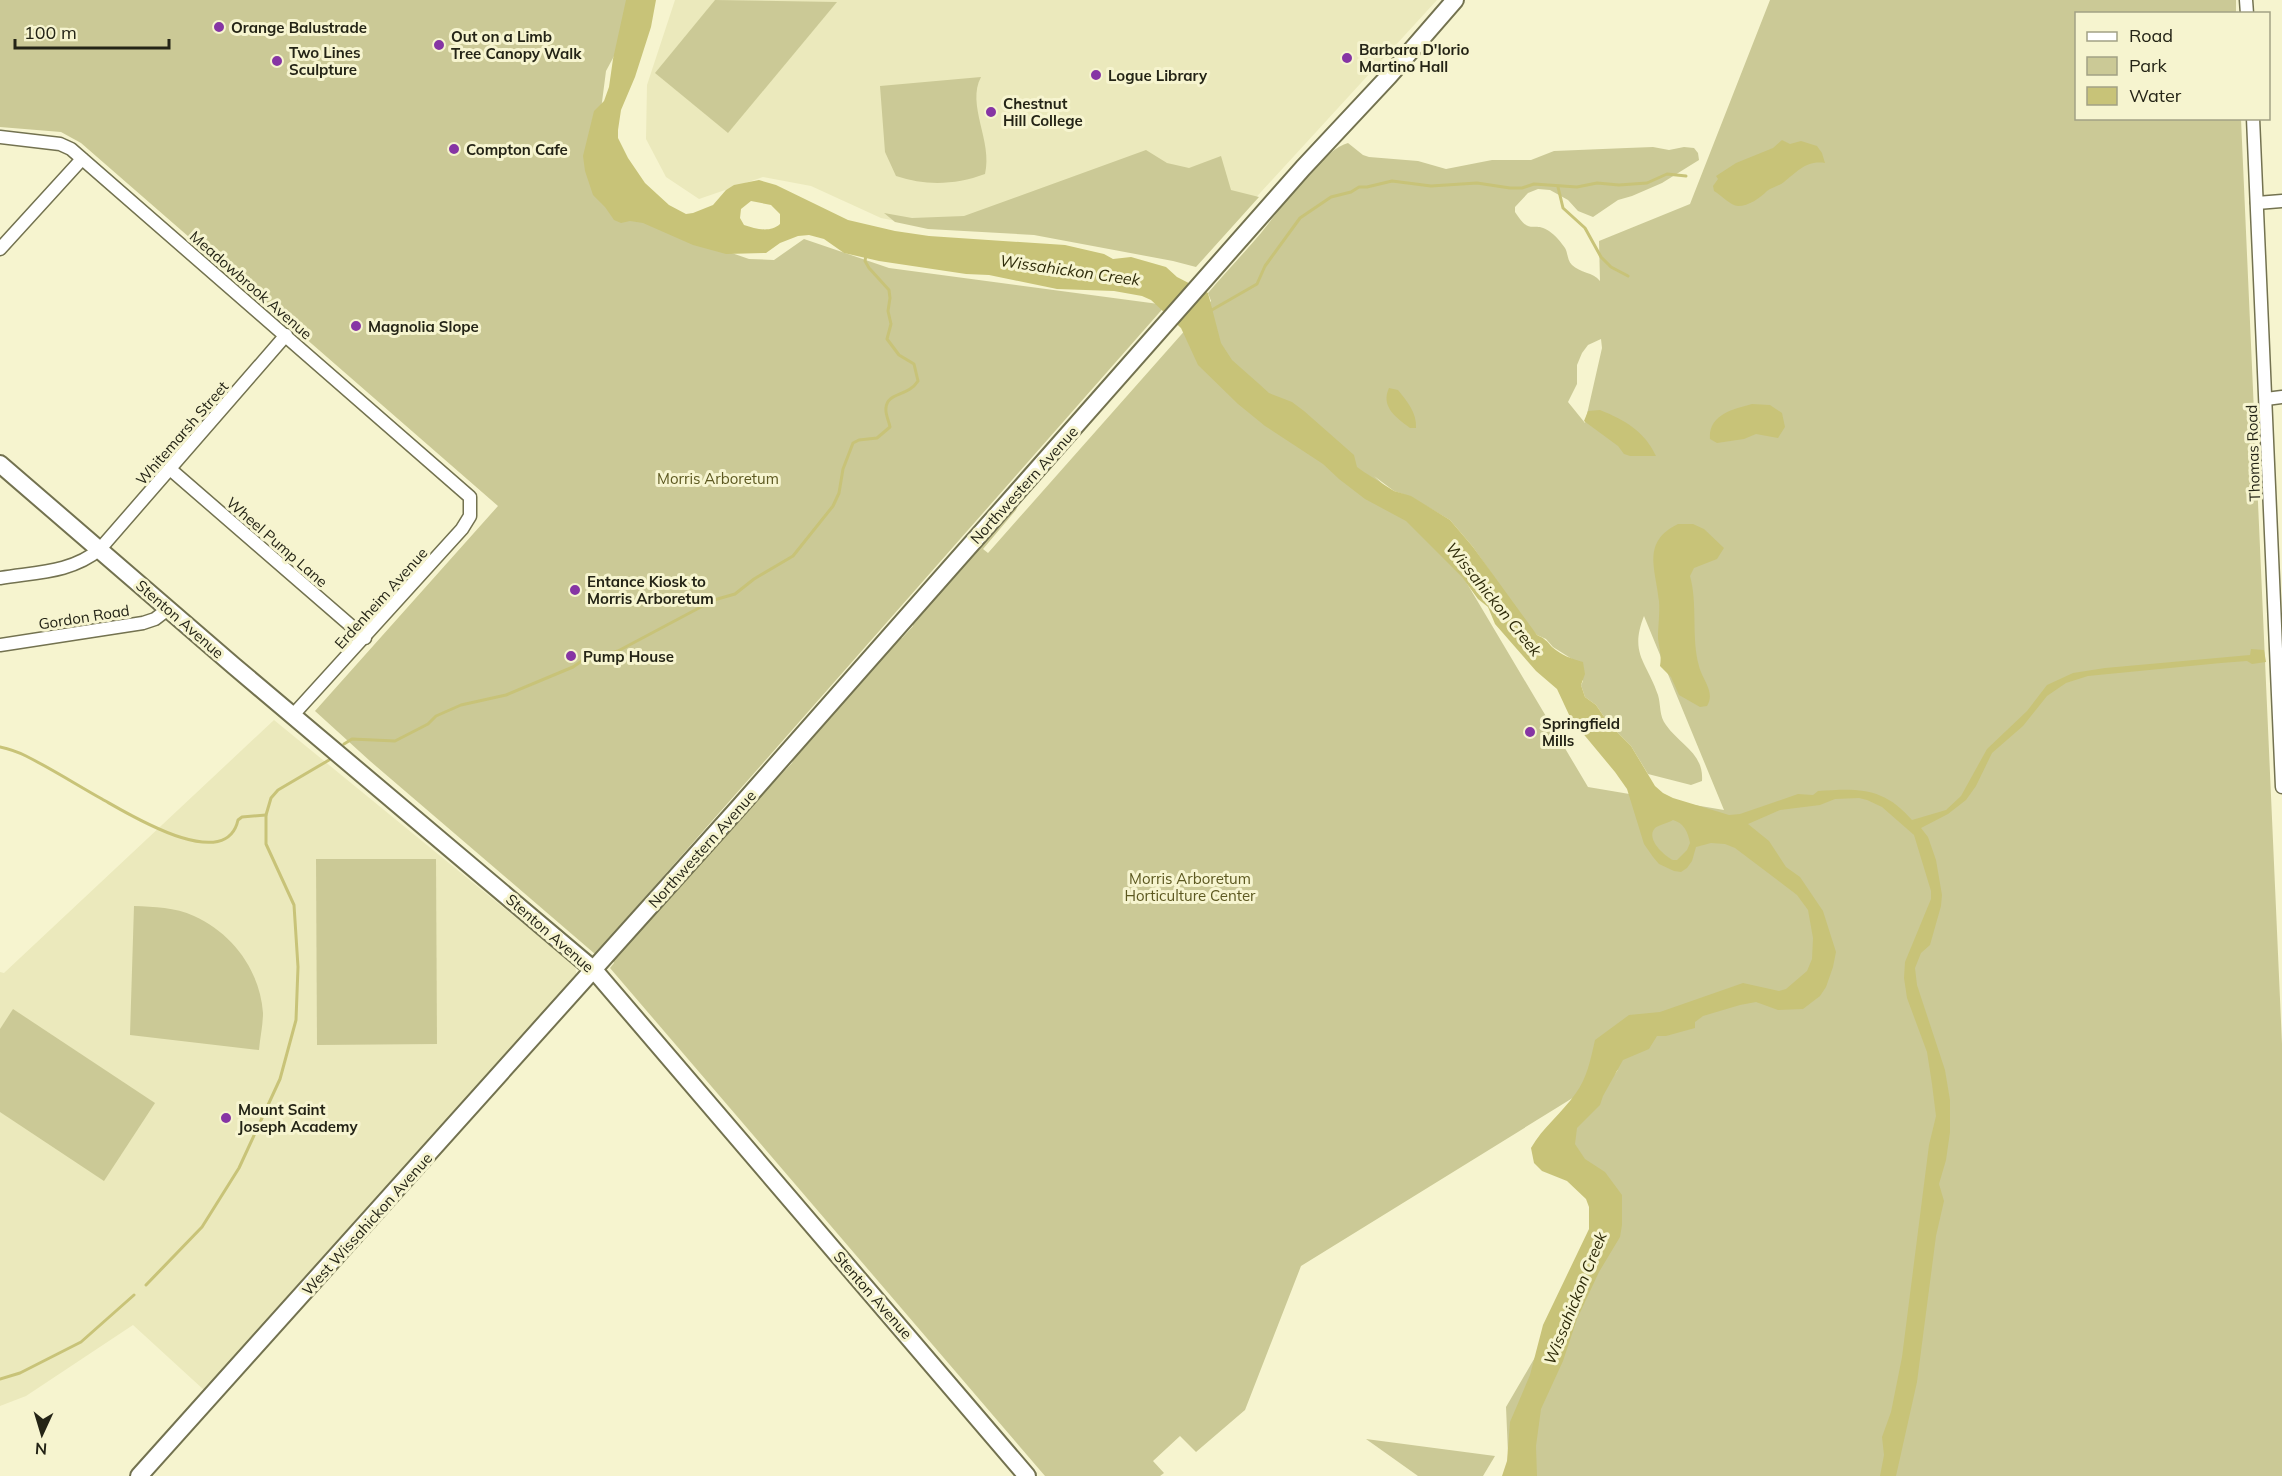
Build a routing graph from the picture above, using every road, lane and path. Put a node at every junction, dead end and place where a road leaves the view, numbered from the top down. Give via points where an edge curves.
1 (1455, 0) edge
2 (2253, 120) edge
3 (0, 137) edge
4 (82, 159) junction
5 (2282, 201) edge
6 (2257, 203) junction
7 (0, 249) edge
8 (286, 335) junction
9 (2282, 397) edge
10 (2266, 399) junction
11 (0, 464) edge
12 (170, 470) junction
13 (466, 492) joint
14 (100, 549) junction
15 (0, 578) edge
16 (168, 609) junction
17 (365, 638) junction
18 (0, 645) edge
19 (293, 715) junction
20 (2282, 787) edge
21 (594, 970) junction
22 (139, 1476) edge
23 (1027, 1476) edge

1 - 21 street, Northwestern Avenue
2 - 6 street, Thomas Road
3 - 4 street, Meadowbrook Avenue via 60,144
4 - 7 street
4 - 8 street, Meadowbrook Avenue
5 - 6 street
6 - 10 street, Thomas Road
8 - 12 street, Whitemarsh Street
8 - 13 street, Meadowbrook Avenue
9 - 10 street
10 - 20 street, Thomas Road
11 - 14 street, Stenton Avenue
12 - 14 street, Whitemarsh Street
12 - 17 street, Wheel Pump Lane
13 - 17 street, Erdenheim Avenue via 471,502 467,521
14 - 15 street, Whitemarsh Street via 74,566
14 - 16 street, Stenton Avenue
16 - 18 street, Gordon Road via 143,622
16 - 19 street, Stenton Avenue
17 - 19 street, Erdenheim Avenue
19 - 21 street, Stenton Avenue
21 - 22 street, West Wissahickon Avenue
21 - 23 street, Stenton Avenue

